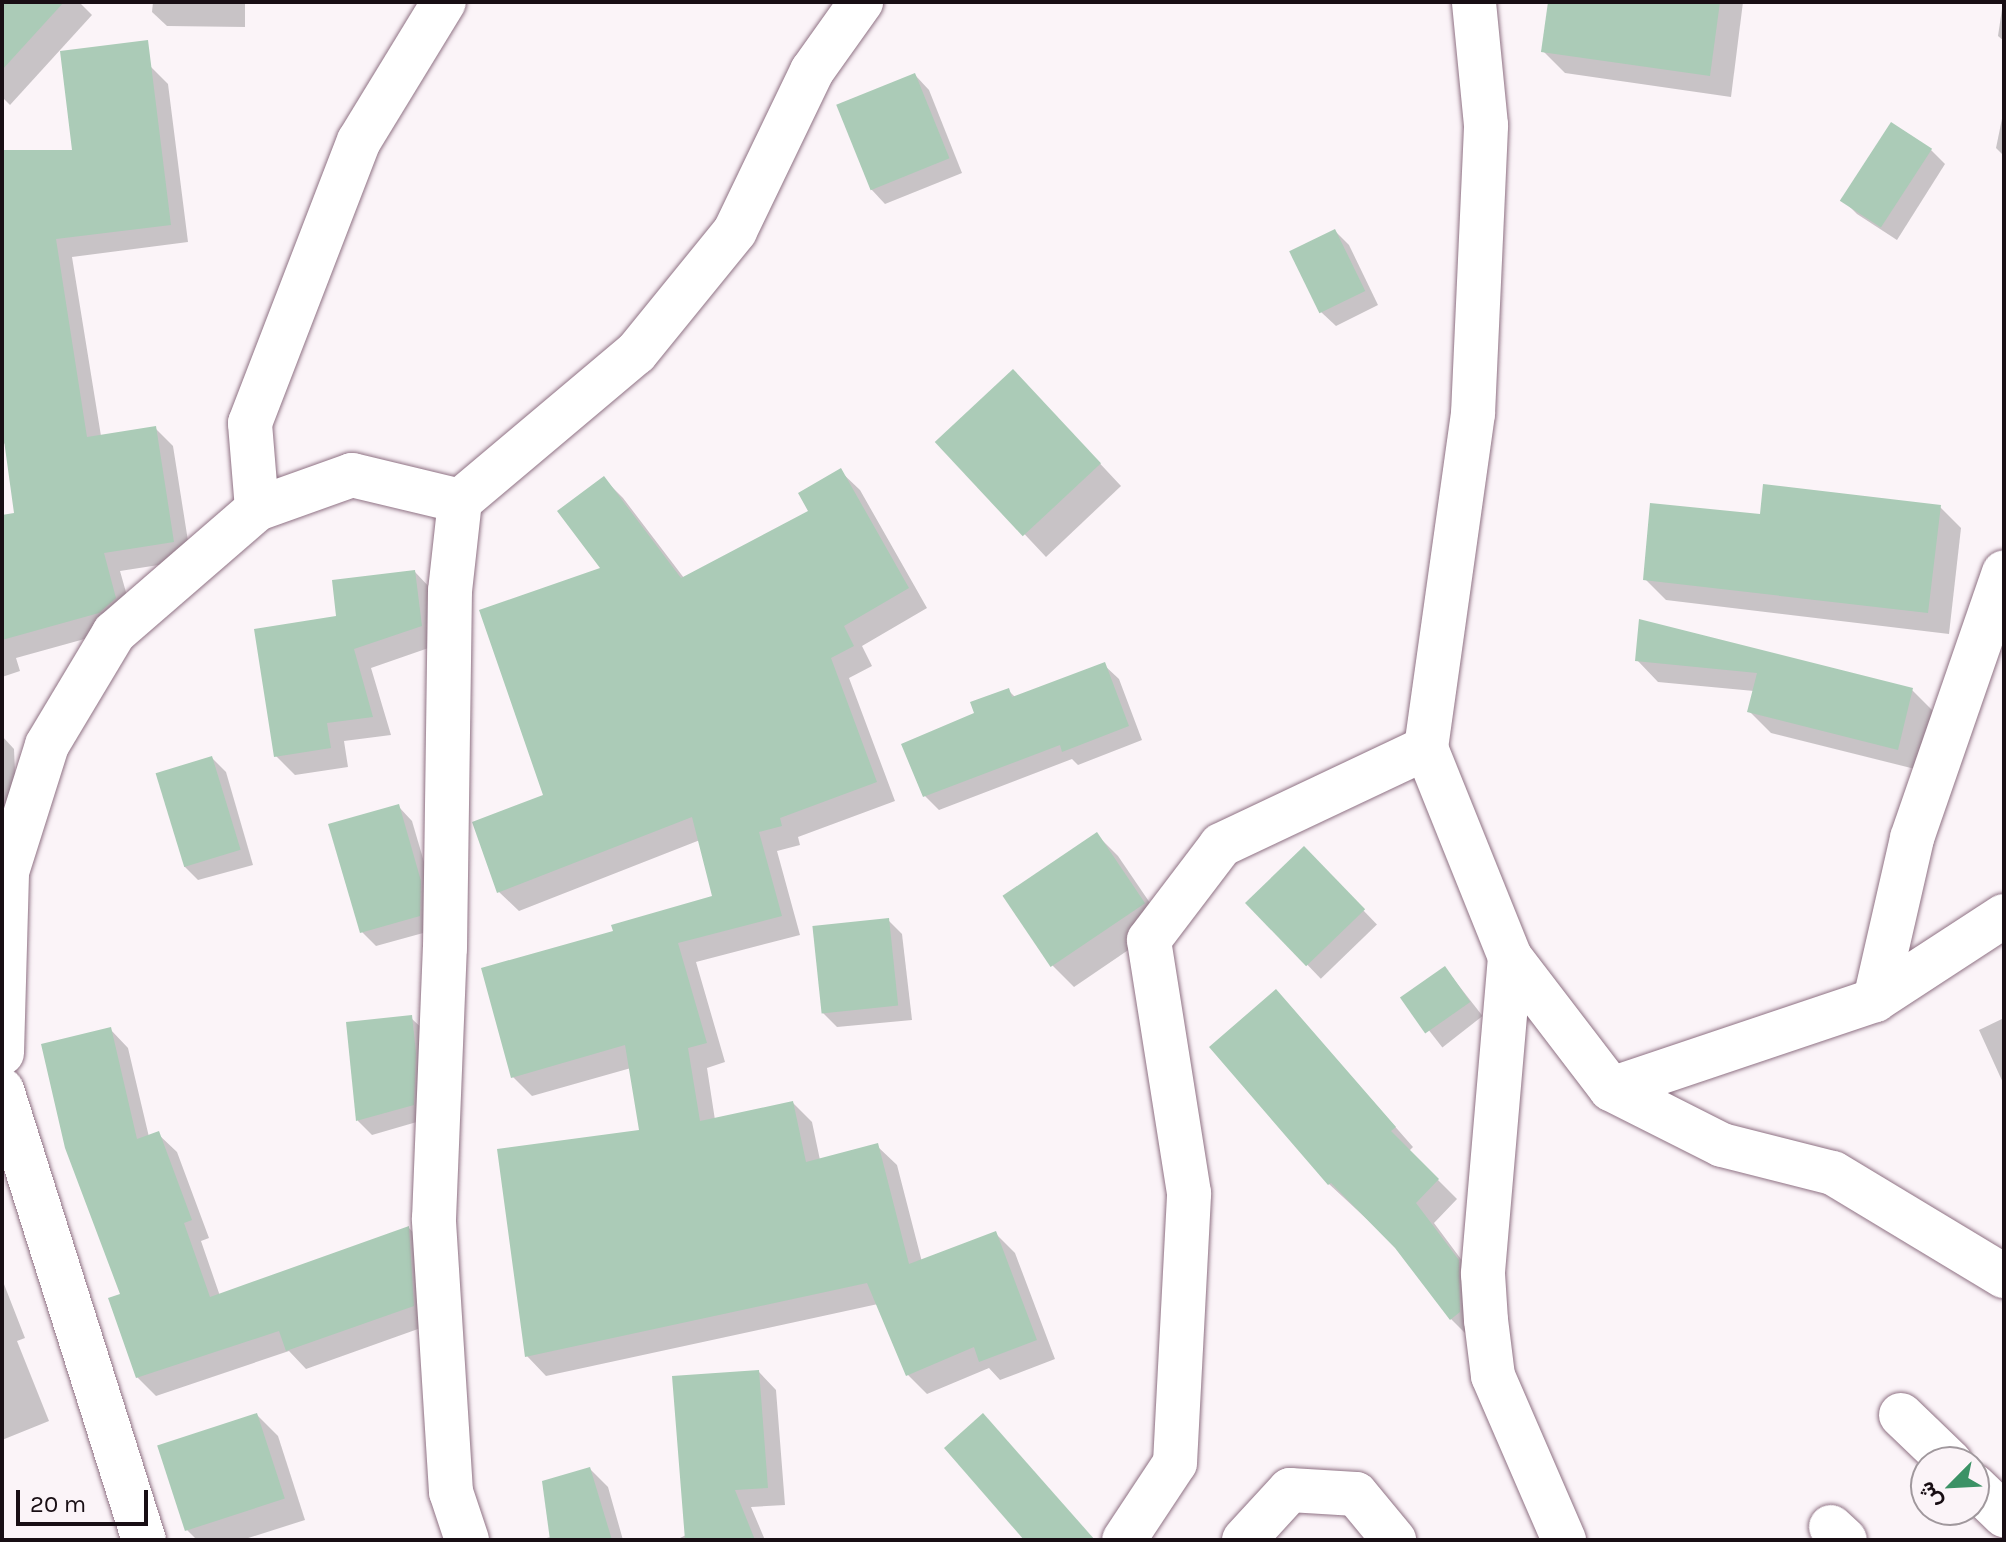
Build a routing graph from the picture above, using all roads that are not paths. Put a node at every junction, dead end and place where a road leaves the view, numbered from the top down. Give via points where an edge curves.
1 (444, 2) edge
2 (861, 2) edge
3 (1474, 2) edge
4 (460, 501) junction
5 (257, 509) junction
6 (2004, 573) edge
7 (1426, 748) junction
8 (2004, 916) edge
9 (1510, 957) junction
10 (1875, 1000) junction
11 (2, 1053) edge
12 (1611, 1089) junction
13 (2, 1090) edge
14 (2004, 1276) edge
15 (1901, 1415) dead end
16 (1933, 1446) edge
17 (144, 1540) edge
18 (467, 1540) edge
19 (1125, 1540) edge
20 (1244, 1540) edge
21 (1394, 1540) edge
22 (1564, 1540) edge

1 - 5 street via 359,141 250,423
2 - 4 street via 812,71 735,231 636,353
3 - 7 street via 1486,125 1473,414
4 - 5 street via 352,475
4 - 18 street via 450,591 445,948 434,1219 451,1492
5 - 11 street via 114,633 47,745 7,872
6 - 10 street via 1912,838
7 - 9 street
7 - 19 street via 1221,845 1149,940 1189,1193 1175,1463
8 - 10 street
9 - 12 street
9 - 22 street via 1483,1274 1486,1320 1493,1376
10 - 12 street
12 - 14 street via 1722,1145 1833,1173
13 - 17 street
15 - 16 street
20 - 21 street via 1290,1490 1356,1494

